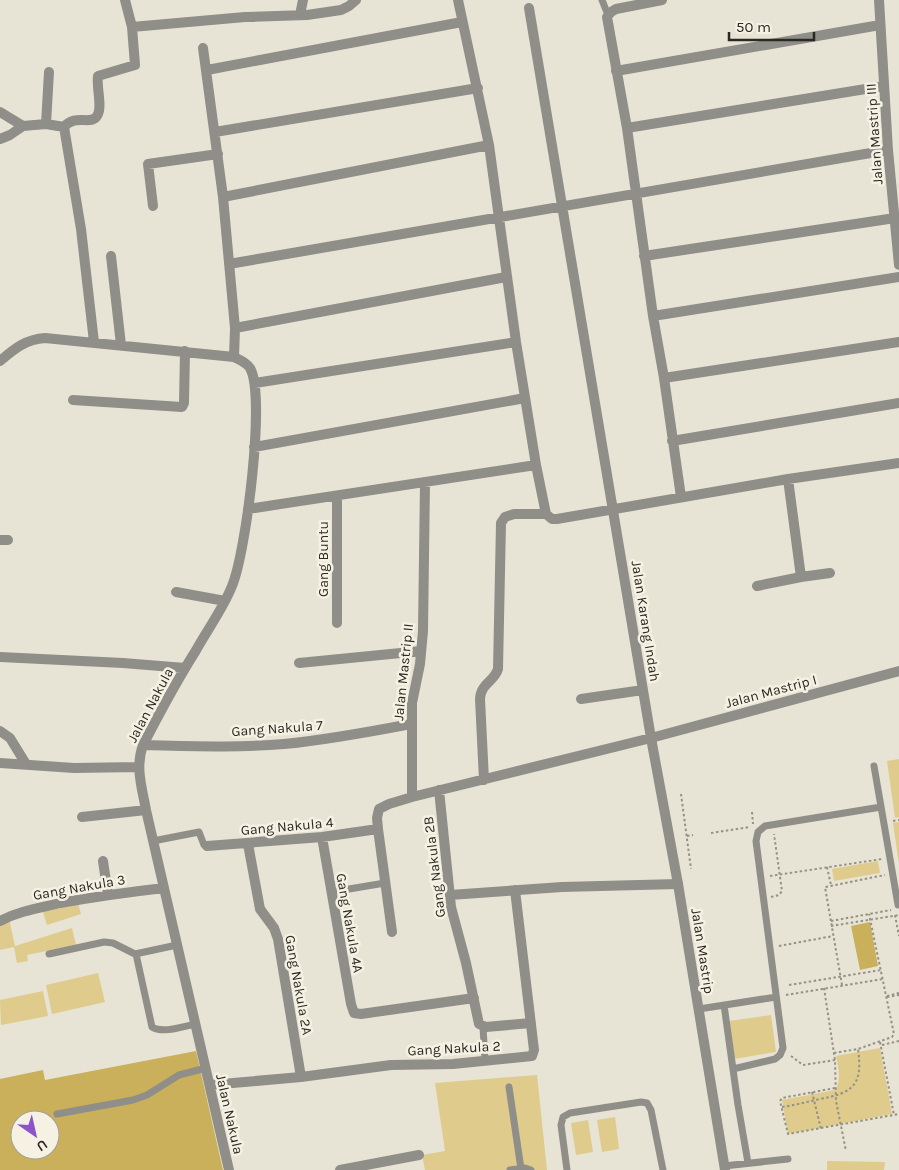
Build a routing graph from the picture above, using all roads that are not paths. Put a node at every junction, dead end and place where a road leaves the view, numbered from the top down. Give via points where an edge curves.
1 (125, 0) edge
2 (303, 0) edge
3 (356, 0) edge
4 (458, 0) edge
5 (602, 0) edge
6 (662, 0) edge
7 (879, 0) edge
8 (529, 8) dead end
9 (300, 15) junction
10 (608, 15) junction
11 (462, 22) junction
12 (880, 24) junction
13 (132, 27) junction
14 (203, 48) dead end
15 (207, 70) junction
16 (616, 71) junction
17 (49, 72) dead end
18 (884, 86) junction
19 (478, 88) junction
20 (0, 112) edge
21 (46, 124) junction
22 (23, 126) junction
23 (64, 127) junction
24 (627, 128) junction
25 (216, 132) junction
26 (0, 139) edge
27 (489, 145) junction
28 (888, 150) junction
29 (218, 154) junction
30 (895, 179) edge
31 (635, 194) junction
32 (223, 197) junction
33 (152, 206) dead end
34 (561, 208) junction
35 (498, 218) junction
36 (895, 218) junction
37 (111, 256) dead end
38 (644, 256) junction
39 (229, 264) junction
40 (899, 265) edge
41 (899, 277) edge
42 (506, 278) junction
43 (653, 316) junction
44 (234, 328) junction
45 (94, 342) junction
46 (516, 342) junction
47 (899, 342) edge
48 (121, 345) junction
49 (185, 352) junction
50 (234, 357) junction
51 (0, 361) edge
52 (664, 378) junction
53 (255, 384) junction
54 (525, 398) junction
55 (73, 400) dead end
56 (899, 402) edge
57 (672, 441) junction
58 (254, 447) junction
59 (899, 464) edge
60 (536, 466) junction
61 (788, 479) junction
62 (425, 483) junction
63 (338, 496) junction
64 (681, 497) junction
65 (248, 509) junction
66 (614, 510) junction
67 (546, 514) junction
68 (830, 573) dead end
69 (801, 576) junction
70 (756, 586) dead end
71 (176, 592) dead end
72 (225, 601) junction
73 (337, 623) dead end
74 (421, 652) junction
75 (0, 657) edge
76 (299, 663) dead end
77 (185, 668) junction
78 (899, 671) edge
79 (643, 690) junction
80 (581, 698) dead end
81 (411, 724) junction
82 (0, 732) edge
83 (651, 738) junction
84 (143, 745) junction
85 (0, 763) edge
86 (26, 764) junction
87 (874, 766) dead end
88 (139, 767) junction
89 (484, 780) junction
90 (440, 790) junction
91 (412, 797) junction
92 (881, 807) junction
93 (146, 810) junction
94 (82, 817) dead end
95 (378, 829) junction
96 (322, 837) junction
97 (153, 841) junction
98 (248, 844) junction
99 (207, 846) joint
100 (104, 862) dead end
101 (386, 883) junction
102 (678, 884) junction
103 (164, 888) junction
104 (515, 890) junction
105 (331, 892) junction
106 (108, 895) junction
107 (450, 895) junction
108 (897, 909) edge
109 (0, 921) edge
110 (392, 932) dead end
111 (177, 945) junction
112 (49, 954) dead end
113 (136, 954) junction
114 (776, 997) junction
115 (474, 998) junction
116 (724, 1006) junction
117 (699, 1009) junction
118 (196, 1024) junction
119 (531, 1024) junction
120 (483, 1027) junction
121 (485, 1061) junction
122 (206, 1068) junction
123 (732, 1069) junction
124 (301, 1077) junction
125 (210, 1085) junction
126 (509, 1088) dead end
127 (60, 1113) edge
128 (419, 1154) dead end
129 (788, 1159) dead end
130 (748, 1163) junction
131 (521, 1168) junction
132 (725, 1168) edge
133 (229, 1170) edge
134 (340, 1170) edge
135 (510, 1170) edge
136 (532, 1170) edge
137 (567, 1170) edge
138 (663, 1170) edge

1 - 13 street
2 - 9 street
3 - 9 street via 341,10
4 - 11 street
5 - 10 lane
6 - 10 street via 616,9
7 - 12 street, Jalan Mastrip III
8 - 34 street, Jalan Karang Indah
9 - 13 street
10 - 16 street
11 - 15 street
11 - 19 street
12 - 16 street
12 - 18 street, Jalan Mastrip III
13 - 23 street via 134,65 98,76 97,117 73,120
14 - 15 street
15 - 25 street
16 - 24 street
17 - 21 street
18 - 24 street
18 - 28 street, Jalan Mastrip III
19 - 25 street
19 - 27 street
20 - 22 street
21 - 22 street
21 - 23 street
22 - 26 street
23 - 45 street via 81,229
24 - 31 street
25 - 29 street
27 - 32 street
27 - 35 street
28 - 30 street, Jalan Mastrip III
28 - 31 street
29 - 32 street
29 - 33 street via 148,164
30 - 36 street, Jalan Mastrip III
31 - 34 street
31 - 38 street
32 - 39 street
34 - 35 street
34 - 66 street, Jalan Karang Indah
35 - 39 street
35 - 42 street
36 - 38 street
36 - 40 street, Jalan Mastrip III
37 - 48 street
38 - 43 street
39 - 44 street
41 - 43 street
42 - 44 street
42 - 46 street
43 - 52 street
44 - 50 street
45 - 48 street
45 - 51 street via 35,338
46 - 53 street
46 - 54 street
47 - 52 street
48 - 49 street
49 - 50 street
49 - 55 street via 182,407
50 - 53 street, Jalan Nakula via 248,365
52 - 57 street
53 - 58 street, Jalan Nakula
54 - 58 street
54 - 60 street
56 - 57 street
57 - 64 street
58 - 65 street, Jalan Nakula
59 - 61 street
60 - 62 street
60 - 67 street
61 - 64 street
61 - 69 street
62 - 63 street
62 - 74 street, Jalan Mastrip II
63 - 65 street
63 - 73 street, Gang Buntu
64 - 66 street
65 - 72 street, Jalan Nakula via 237,573
66 - 67 street via 557,519
66 - 79 street, Jalan Karang Indah
67 - 89 street via 514,514 505,517 501,523 498,669 482,689 480,699
68 - 69 street
69 - 70 street
71 - 72 street
72 - 77 street, Jalan Nakula
74 - 76 street
74 - 81 street, Jalan Mastrip II
75 - 77 street
77 - 84 street, Jalan Nakula
78 - 83 street, Jalan Mastrip I
79 - 80 street
79 - 83 street, Jalan Karang Indah
81 - 84 street, Gang Nakula 7 via 283,744
81 - 91 street, Jalan Mastrip II
82 - 86 street via 10,738
83 - 89 street
83 - 102 street, Jalan Mastrip
84 - 88 street, Jalan Nakula
85 - 86 street
86 - 88 street via 74,768
87 - 92 lane
88 - 93 street, Jalan Nakula
89 - 90 street
90 - 91 street
90 - 107 street, Gang Nakula 2B
91 - 95 street via 379,809
92 - 108 lane
92 - 114 lane via 769,825 759,830 756,837
93 - 94 street
93 - 97 street, Jalan Nakula
95 - 96 street, Gang Nakula 4
95 - 101 street
96 - 98 street, Gang Nakula 4
96 - 105 street, Gang Nakula 4A
97 - 99 lane, Gang Nakula 4 via 199,832
97 - 103 street, Jalan Nakula
98 - 99 street, Gang Nakula 4
98 - 124 street, Gang Nakula 2A via 260,909 278,939
100 - 106 street
101 - 105 lane
101 - 110 street
102 - 104 street
102 - 117 street, Jalan Mastrip
103 - 106 street, Gang Nakula 3
103 - 111 street, Jalan Nakula
104 - 107 street
104 - 119 street, Gang Nakula 2
105 - 115 street, Gang Nakula 4A via 354,1013
106 - 109 street, Gang Nakula 3 via 26,910
107 - 115 street, Gang Nakula 2B
111 - 113 lane
111 - 118 street, Jalan Nakula
112 - 113 lane via 107,942
113 - 118 lane via 152,1027 162,1030
114 - 116 lane
114 - 123 lane via 783,1048 780,1055
115 - 120 street, Gang Nakula 2B via 479,1024
116 - 117 lane
116 - 123 lane
117 - 132 street, Jalan Mastrip
118 - 122 street, Jalan Nakula
119 - 120 street
119 - 121 street, Gang Nakula 2 via 532,1056
120 - 121 lane
121 - 124 street, Gang Nakula 2 via 391,1066
122 - 125 street, Jalan Nakula
122 - 127 lane via 179,1075 132,1100
123 - 130 lane
124 - 125 street, Gang Nakula 2
125 - 133 street, Jalan Nakula
126 - 131 lane
128 - 134 street
129 - 130 lane
130 - 132 lane
131 - 135 lane
131 - 136 lane
137 - 138 lane via 561,1125 564,1117 570,1113 641,1102 647,1103 650,1110

